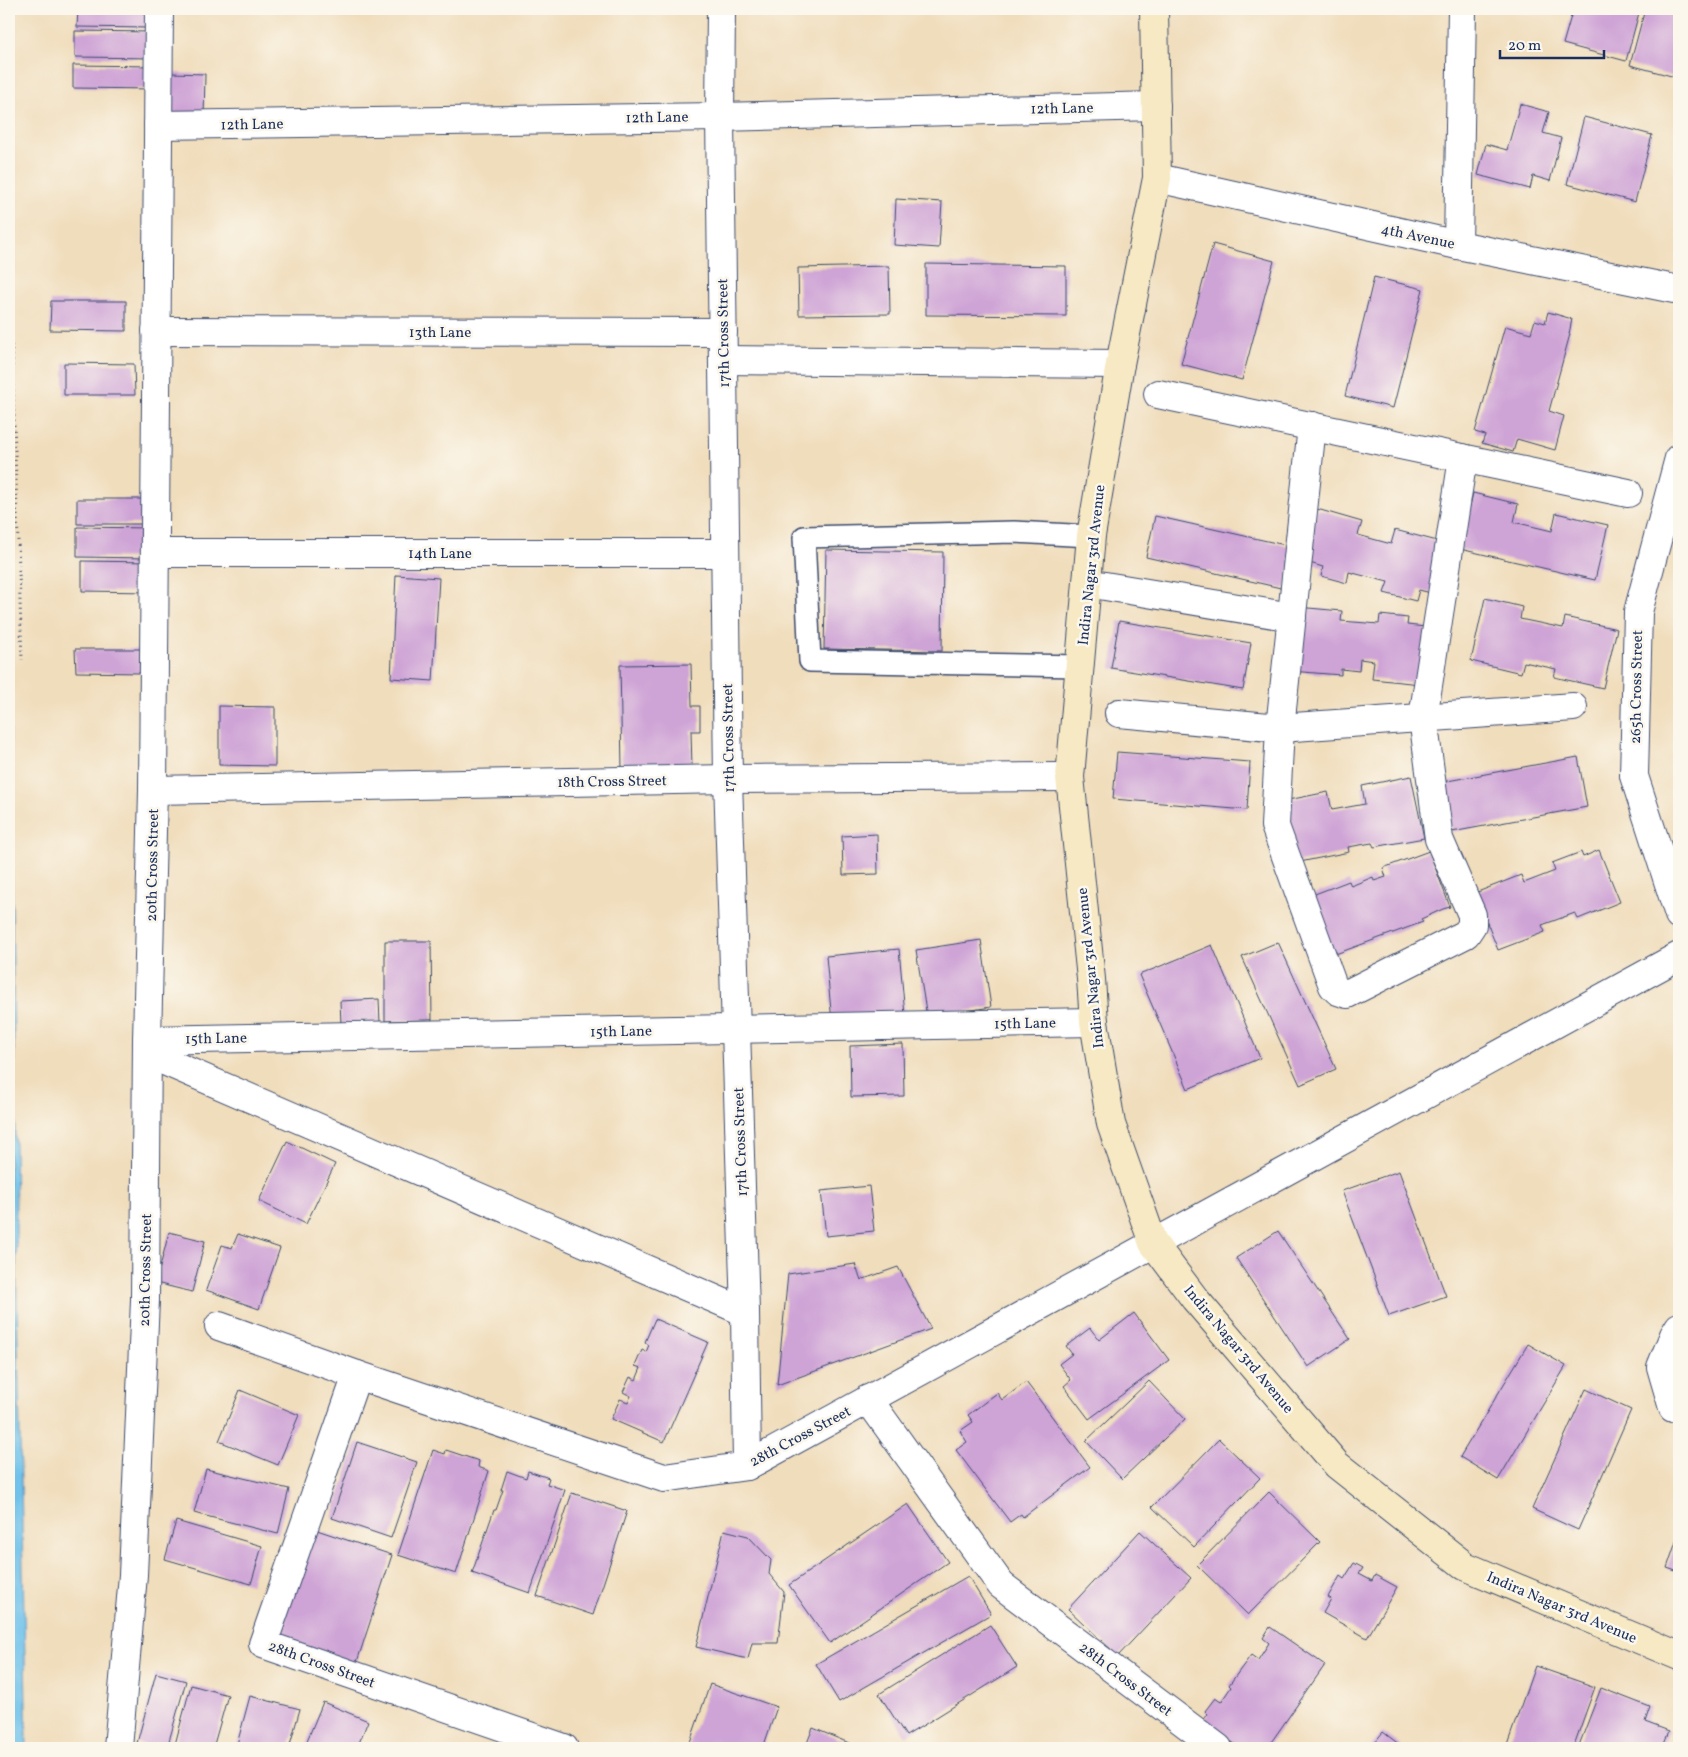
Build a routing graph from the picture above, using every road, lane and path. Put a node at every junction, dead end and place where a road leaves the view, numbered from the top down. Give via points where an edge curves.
1 (159, 9) edge
2 (721, 9) edge
3 (1154, 9) edge
4 (1462, 9) edge
5 (1156, 106) junction
6 (720, 116) junction
7 (158, 125) junction
8 (1157, 178) junction
9 (1458, 244) junction
10 (9, 270) edge
11 (1679, 290) edge
12 (156, 331) junction
13 (723, 332) junction
14 (723, 360) junction
15 (1120, 364) junction
16 (1158, 394) dead end
17 (1312, 426) junction
18 (1463, 458) junction
19 (1679, 458) edge
20 (1628, 493) dead end
21 (1091, 536) junction
22 (155, 552) junction
23 (725, 553) junction
24 (1087, 583) junction
25 (1292, 617) junction
26 (22, 660) dead end
27 (1080, 666) junction
28 (1573, 707) dead end
29 (1119, 713) dead end
30 (1423, 718) junction
31 (1280, 728) junction
32 (1070, 777) junction
33 (728, 779) junction
34 (154, 790) junction
35 (1679, 914) edge
36 (1679, 956) edge
37 (1094, 1022) junction
38 (736, 1029) junction
39 (148, 1047) junction
40 (1154, 1243) junction
41 (745, 1312) junction
42 (219, 1326) dead end
43 (1679, 1327) edge
44 (357, 1376) junction
45 (868, 1399) junction
46 (1676, 1410) edge
47 (747, 1466) junction
48 (1679, 1656) edge
49 (118, 1748) edge
50 (564, 1748) edge
51 (1218, 1748) edge

1 - 7 street, 20th Cross Street
2 - 6 street, 17th Cross Street
3 - 5 street, Indira Nagar 3rd Avenue
4 - 9 street
5 - 6 street, 12th Lane
5 - 8 street, Indira Nagar 3rd Avenue
6 - 7 street, 12th Lane
6 - 13 street, 17th Cross Street
7 - 12 street, 20th Cross Street
8 - 9 street, 4th Avenue
8 - 15 street, Indira Nagar 3rd Avenue
9 - 11 street, 4th Avenue
10 - 26 path
12 - 13 street, 13th Lane
12 - 22 street, 20th Cross Street
13 - 14 street, 17th Cross Street
14 - 15 street
14 - 23 street, 17th Cross Street
15 - 21 street, Indira Nagar 3rd Avenue
16 - 17 street
17 - 18 street
17 - 25 street
18 - 20 street
18 - 30 street
19 - 35 street, 265h Cross Street via 1638,612 1634,776
21 - 24 street, Indira Nagar 3rd Avenue
21 - 27 lane via 1014,532 804,537 810,661
22 - 23 street, 14th Lane
22 - 34 street, 20th Cross Street
23 - 33 street, 17th Cross Street
24 - 25 street
24 - 27 street, Indira Nagar 3rd Avenue
25 - 31 street
27 - 32 street, Indira Nagar 3rd Avenue
28 - 30 street
29 - 31 street
30 - 31 street
30 - 31 street via 1439,839 1472,915 1472,925 1466,934 1347,994 1333,986 1275,826
32 - 33 street, 18th Cross Street
32 - 37 street, Indira Nagar 3rd Avenue
33 - 34 street, 18th Cross Street
33 - 38 street, 17th Cross Street
34 - 39 street, 20th Cross Street
36 - 40 street, 28th Cross Street
37 - 38 street, 15th Lane
37 - 40 street, Indira Nagar 3rd Avenue via 1111,1124
38 - 39 street, 15th Lane
38 - 41 street, 17th Cross Street
39 - 41 street
39 - 49 street, 20th Cross Street via 145,1300 133,1575
40 - 45 street, 28th Cross Street
40 - 48 street, Indira Nagar 3rd Avenue via 1195,1299 1337,1466 1465,1566
41 - 47 street, 17th Cross Street
42 - 44 street, 28th Cross Street
43 - 46 street via 1661,1367
44 - 47 street, 28th Cross Street via 664,1478
44 - 50 street, 28th Cross Street via 263,1644
45 - 47 street, 28th Cross Street
45 - 51 street, 28th Cross Street via 1001,1585

